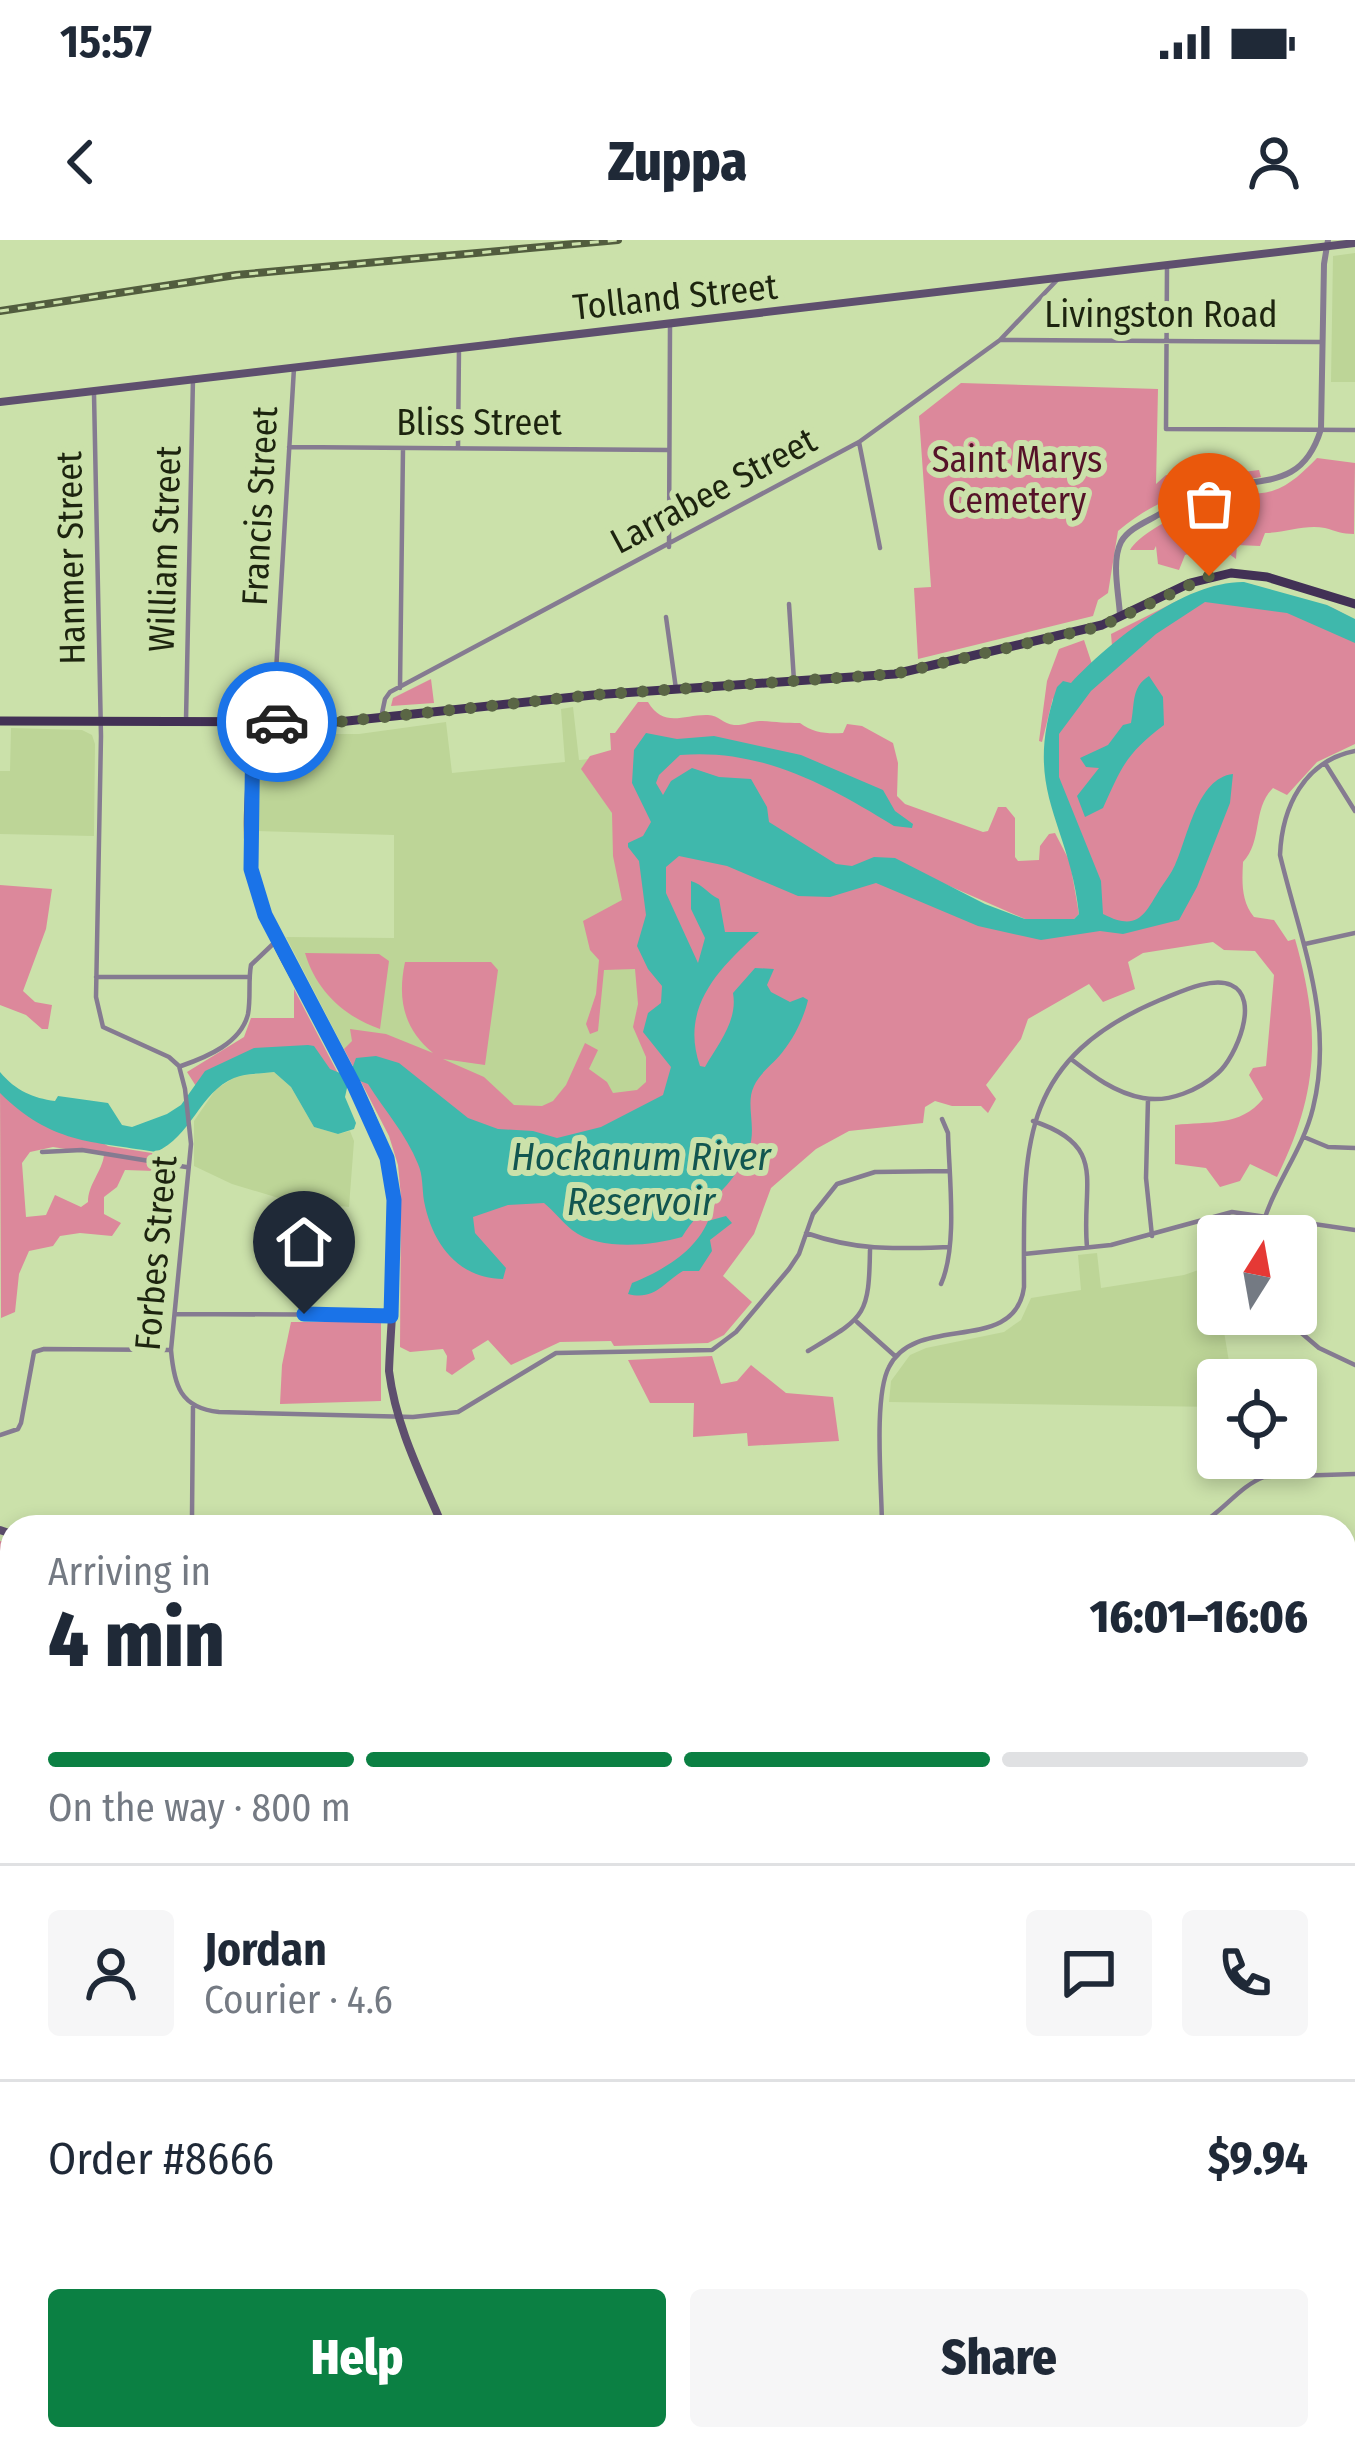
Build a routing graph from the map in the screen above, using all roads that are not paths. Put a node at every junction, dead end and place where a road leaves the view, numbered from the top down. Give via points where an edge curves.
1 (1327, 243) edge
2 (1355, 243) edge
3 (1167, 266) junction
4 (1058, 280) junction
5 (670, 325) junction
6 (1000, 340) junction
7 (1167, 340) junction
8 (1322, 342) junction
9 (459, 347) junction
10 (294, 366) junction
11 (194, 378) junction
12 (94, 393) junction
13 (0, 402) edge
14 (1322, 429) junction
15 (1355, 430) edge
16 (859, 442) junction
17 (289, 447) junction
18 (403, 448) junction
19 (458, 448) junction
20 (668, 450) junction
21 (669, 547) junction
22 (880, 548) dead end
23 (789, 604) dead end
24 (1355, 604) edge
25 (666, 617) dead end
26 (1120, 620) junction
27 (794, 681) junction
28 (400, 688) junction
29 (676, 689) junction
30 (381, 718) junction
31 (0, 721) edge
32 (186, 722) junction
33 (253, 722) junction
34 (273, 722) junction
35 (100, 723) junction
36 (1355, 751) edge
37 (1325, 763) junction
38 (1355, 811) edge
39 (1355, 933) edge
40 (278, 942) junction
41 (1305, 944) junction
42 (96, 976) junction
43 (249, 977) junction
44 (1071, 1059) junction
45 (179, 1066) junction
46 (1148, 1100) junction
47 (942, 1119) dead end
48 (1033, 1121) junction
49 (1304, 1137) junction
50 (1355, 1148) edge
51 (42, 1152) dead end
52 (186, 1167) junction
53 (949, 1171) junction
54 (1214, 1215) edge
55 (1256, 1215) edge
56 (1265, 1215) edge
57 (1197, 1221) edge
58 (1317, 1224) edge
59 (304, 1228) dead end
60 (1355, 1230) edge
61 (806, 1233) junction
62 (1151, 1236) junction
63 (949, 1247) junction
64 (1087, 1247) junction
65 (870, 1250) junction
66 (1024, 1254) junction
67 (941, 1283) dead end
68 (174, 1314) junction
69 (304, 1314) junction
70 (391, 1316) junction
71 (856, 1322) junction
72 (1304, 1335) edge
73 (171, 1350) junction
74 (808, 1351) dead end
75 (895, 1356) junction
76 (1355, 1365) edge
77 (193, 1406) junction
78 (398, 1416) junction
79 (0, 1435) edge
80 (1355, 1474) edge
81 (192, 1515) edge
82 (438, 1515) edge
83 (882, 1515) edge
84 (1215, 1515) edge

1 - 2 main road, Tolland Street
1 - 3 main road, Tolland Street
1 - 8 street
3 - 4 main road, Tolland Street
3 - 7 street
4 - 5 main road, Tolland Street
4 - 6 street, Larrabee Street
5 - 9 main road, Tolland Street
5 - 20 street
6 - 7 street, Livingston Road
6 - 16 street, Larrabee Street
7 - 8 street, Livingston Road
7 - 14 street via 1166,429
8 - 14 street
9 - 10 main road, Tolland Street
9 - 19 street
10 - 11 main road, Tolland Street
10 - 17 street, Francis Street
11 - 12 main road, Tolland Street
11 - 32 street, William Street
12 - 13 main road, Tolland Street
12 - 35 street, Hanmer Street
14 - 15 street
14 - 26 street via 1291,474 1206,491 1122,540
16 - 21 street, Larrabee Street
16 - 22 street
17 - 18 street, Bliss Street
17 - 34 street, Francis Street
18 - 19 street, Bliss Street
18 - 28 street
19 - 20 street, Bliss Street
20 - 21 street
21 - 28 street, Larrabee Street
23 - 27 street
24 - 26 main road via 1231,573 1190,583
25 - 29 street
26 - 27 main road via 911,671
27 - 29 main road
28 - 30 street, Larrabee Street via 385,699
29 - 30 main road
30 - 34 main road
31 - 35 main road
32 - 33 main road
32 - 35 main road
33 - 34 main road
33 - 40 main road via 250,862
35 - 42 street, Hanmer Street
36 - 37 street
37 - 38 street
37 - 41 street via 1299,786 1280,838
39 - 41 street
40 - 43 street via 255,957
40 - 70 main road via 380,1135 392,1178
41 - 49 street via 1321,1041
42 - 43 street
42 - 45 street, Hanmer Street via 98,1015 110,1033
43 - 45 street via 242,1029
44 - 46 street
44 - 46 street via 1144,1007 1208,984 1235,986 1244,1014 1222,1070 1195,1089
44 - 48 street
45 - 52 street, Forbes Street via 190,1126
46 - 62 street
47 - 53 street
48 - 64 street via 1064,1131 1086,1161
48 - 66 street
49 - 50 street
49 - 56 street
51 - 52 street via 82,1150
52 - 68 street, Forbes Street
53 - 61 street via 875,1172 837,1184
53 - 63 street
54 - 55 street
57 - 62 street
58 - 60 street
59 - 69 street
61 - 65 street
61 - 78 street via 789,1269 712,1350 556,1353 458,1412
62 - 64 street
63 - 65 street
63 - 67 street
64 - 66 street
65 - 71 street via 868,1300
66 - 75 street via 1024,1293 1012,1316 923,1340
68 - 69 street
68 - 73 street, Forbes Street
69 - 70 street
70 - 78 main road
71 - 74 street
71 - 75 street
72 - 76 street
73 - 77 street, Forbes Street via 178,1390
73 - 79 street via 34,1352 21,1423
75 - 83 street via 882,1383
77 - 78 street
77 - 81 street
78 - 82 main road
80 - 84 street via 1264,1477

